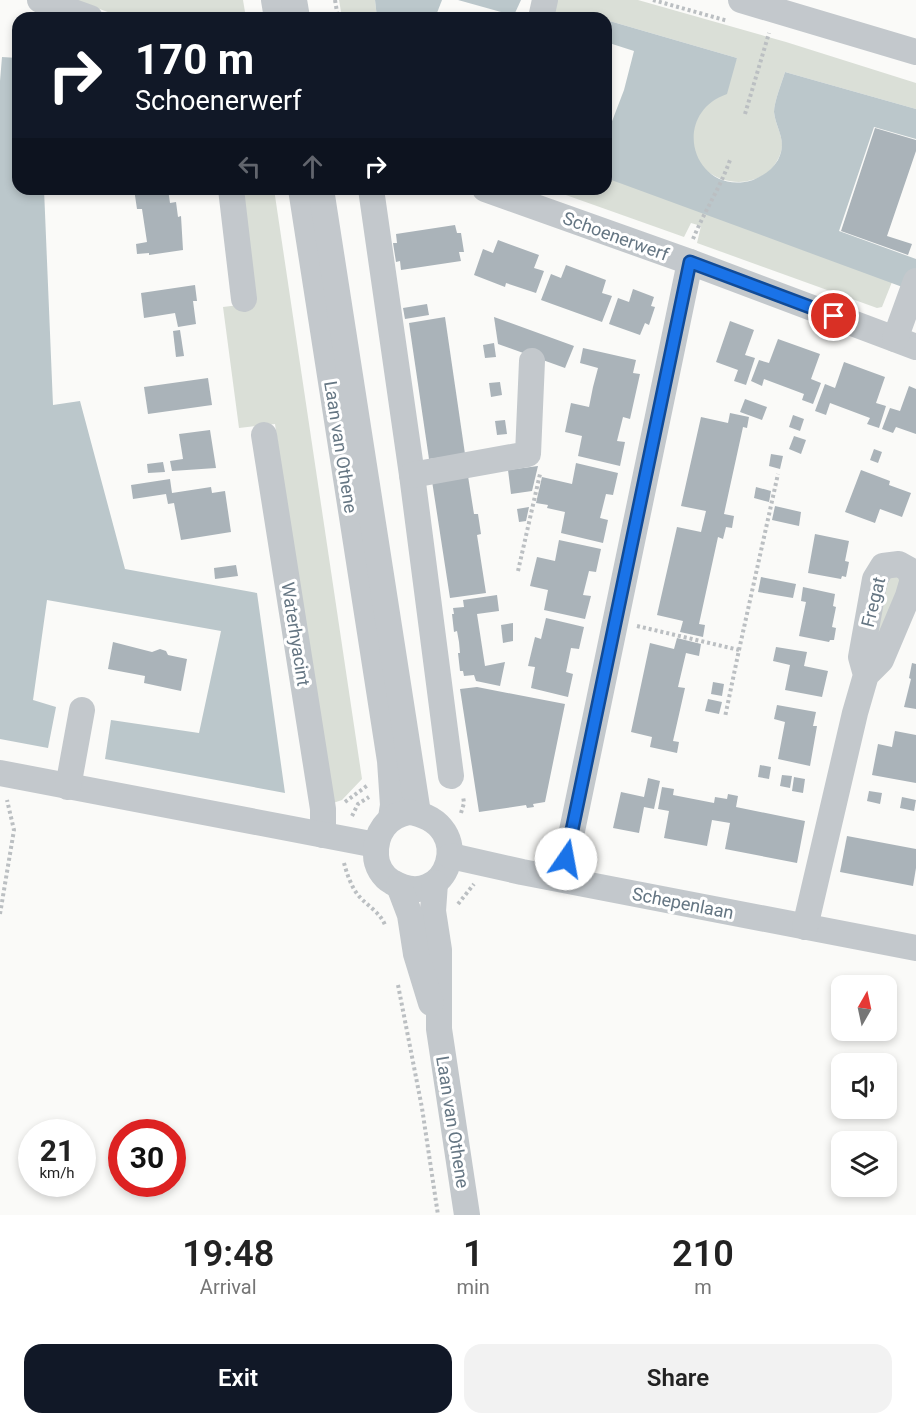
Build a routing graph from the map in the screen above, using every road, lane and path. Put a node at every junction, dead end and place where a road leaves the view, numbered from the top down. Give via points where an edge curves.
1 (40, 0) edge
2 (751, 1) edge
3 (73, 12) edge
4 (769, 33) dead end
5 (916, 52) edge
6 (746, 114) dead end
7 (730, 160) dead end
8 (232, 195) edge
9 (302, 195) edge
10 (322, 195) edge
11 (372, 195) edge
12 (504, 195) edge
13 (690, 254) junction
14 (913, 288) edge
15 (244, 299) dead end
16 (906, 343) edge
17 (532, 361) dead end
18 (264, 435) dead end
19 (528, 454) junction
20 (778, 474) dead end
21 (412, 475) junction
22 (518, 571) dead end
23 (615, 621) junction
24 (739, 650) junction
25 (866, 675) dead end
26 (440, 696) junction
27 (391, 703) junction
28 (82, 710) dead end
29 (725, 717) dead end
30 (0, 775) edge
31 (451, 776) dead end
32 (384, 781) junction
33 (68, 787) junction
34 (458, 808) dead end
35 (418, 813) junction
36 (391, 819) junction
37 (465, 819) dead end
38 (330, 828) junction
39 (376, 845) junction
40 (451, 856) junction
41 (479, 863) junction
42 (562, 879) junction
43 (435, 883) junction
44 (399, 886) junction
45 (0, 914) edge
46 (423, 920) junction
47 (805, 927) junction
48 (916, 948) edge
49 (408, 1037) dead end
50 (438, 1215) edge
51 (467, 1215) edge

1 - 3 street
2 - 5 street
4 - 6 path
7 - 13 path via 703,213
8 - 15 street
9 - 27 street, Laan van Othene
10 - 27 street, Laan van Othene
11 - 21 street
12 - 13 street, Schoenerwerf
13 - 16 street, Schoenerwerf
13 - 23 street
14 - 16 street
17 - 19 street
18 - 38 street, Waterhyacint
19 - 21 street
19 - 22 path via 542,464
20 - 24 path
21 - 26 street
23 - 24 path
23 - 42 street
24 - 29 path
25 - 47 street
26 - 27 street
26 - 31 street
27 - 32 street, Laan van Othene
27 - 35 street, Laan van Othene
28 - 33 street
30 - 33 street
30 - 45 path via 14,830
32 - 36 street, Laan van Othene
32 - 38 path via 345,802
32 - 38 path via 358,804 348,823
33 - 38 street
34 - 37 path
35 - 36 street
35 - 40 street via 442,828
36 - 39 street
38 - 39 street
38 - 46 path via 341,850 347,876 358,895 384,922
39 - 44 street via 380,871
40 - 41 street, Schepenlaan
40 - 43 street via 443,876
41 - 42 street, Schepenlaan
41 - 46 path via 473,888 444,916
42 - 47 street, Schepenlaan
43 - 44 street via 414,890
43 - 46 street, Laan van Othene
44 - 46 street, Laan van Othene
46 - 51 street, Laan van Othene via 439,950 439,1029
47 - 48 street, Schepenlaan
49 - 50 path, Laan van Othene

